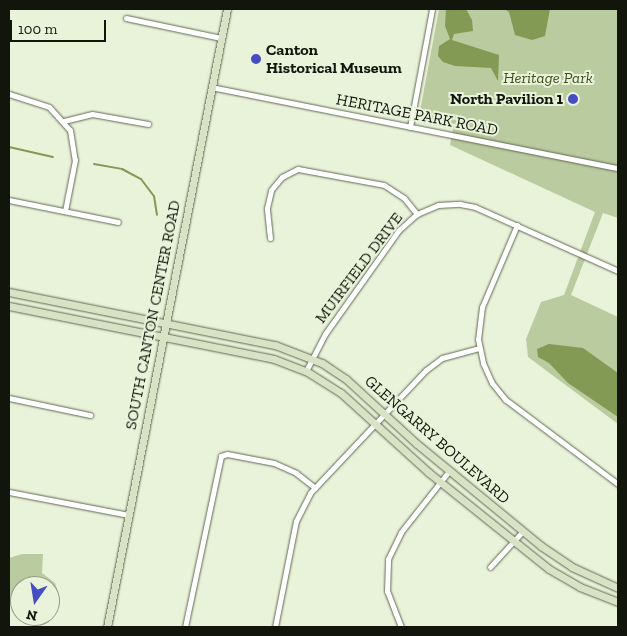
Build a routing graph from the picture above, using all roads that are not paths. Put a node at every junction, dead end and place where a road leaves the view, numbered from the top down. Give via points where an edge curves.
1 (227, 9) edge
2 (432, 9) edge
3 (126, 18) dead end
4 (221, 38) junction
5 (211, 88) junction
6 (9, 94) edge
7 (64, 121) junction
8 (148, 124) dead end
9 (410, 127) junction
10 (618, 168) edge
11 (9, 200) edge
12 (65, 211) junction
13 (417, 214) junction
14 (118, 222) dead end
15 (517, 225) junction
16 (270, 238) dead end
17 (618, 270) edge
18 (11, 292) edge
19 (10, 306) edge
20 (101, 310) junction
21 (98, 324) junction
22 (166, 324) junction
23 (163, 337) junction
24 (261, 342) junction
25 (479, 348) junction
26 (258, 356) junction
27 (311, 358) junction
28 (306, 371) junction
29 (9, 398) edge
30 (384, 414) junction
31 (90, 415) dead end
32 (375, 424) junction
33 (449, 471) junction
34 (440, 482) junction
35 (618, 484) edge
36 (315, 488) junction
37 (9, 492) edge
38 (129, 515) junction
39 (523, 531) junction
40 (514, 541) junction
41 (490, 567) dead end
42 (587, 575) junction
43 (580, 587) junction
44 (618, 588) edge
45 (618, 602) edge
46 (107, 627) edge
47 (185, 627) edge
48 (275, 627) edge
49 (401, 627) edge

1 - 4 street, SOUTH CANTON CENTER ROAD
2 - 9 street
3 - 4 street
4 - 5 street, SOUTH CANTON CENTER ROAD
5 - 9 street, HERITAGE PARK ROAD
5 - 22 street, SOUTH CANTON CENTER ROAD
6 - 7 street via 40,102
7 - 8 street via 92,114
7 - 12 street via 73,140 75,160
9 - 10 street, HERITAGE PARK ROAD
11 - 12 street
12 - 14 street
13 - 15 street, MUIRFIELD DRIVE via 438,205 460,204
13 - 16 street via 404,198 384,185 298,169 282,176 271,190 267,208
13 - 27 street, MUIRFIELD DRIVE via 399,230
15 - 17 street, MUIRFIELD DRIVE
15 - 25 street via 482,307
18 - 19 street, GLENGARRY BOULEVARD
18 - 20 street, GLENGARRY BOULEVARD
19 - 21 street, GLENGARRY BOULEVARD
20 - 21 street
20 - 22 street, GLENGARRY BOULEVARD
21 - 23 street, GLENGARRY BOULEVARD
22 - 23 street, SOUTH CANTON CENTER ROAD
22 - 24 street, GLENGARRY BOULEVARD
23 - 26 street, GLENGARRY BOULEVARD
23 - 38 street, SOUTH CANTON CENTER ROAD
24 - 26 street
24 - 27 street, GLENGARRY BOULEVARD
25 - 30 street via 455,353 436,362
25 - 35 street via 488,376 506,400
26 - 28 street, GLENGARRY BOULEVARD
27 - 28 street, MUIRFIELD DRIVE
27 - 30 street, GLENGARRY BOULEVARD via 346,379
28 - 32 street, GLENGARRY BOULEVARD via 341,393
29 - 31 street
30 - 32 street
30 - 33 street, GLENGARRY BOULEVARD
32 - 34 street, GLENGARRY BOULEVARD
32 - 36 street
33 - 34 street
33 - 39 street, GLENGARRY BOULEVARD
34 - 40 street, GLENGARRY BOULEVARD
34 - 49 street via 401,532 388,559 386,592
36 - 47 street via 296,473 274,463 227,454 221,456
36 - 48 street via 296,521
37 - 38 street
38 - 46 street, SOUTH CANTON CENTER ROAD
39 - 40 street
39 - 42 street, GLENGARRY BOULEVARD
40 - 41 street
40 - 43 street, GLENGARRY BOULEVARD
42 - 43 street
42 - 44 street, GLENGARRY BOULEVARD
43 - 45 street, GLENGARRY BOULEVARD

